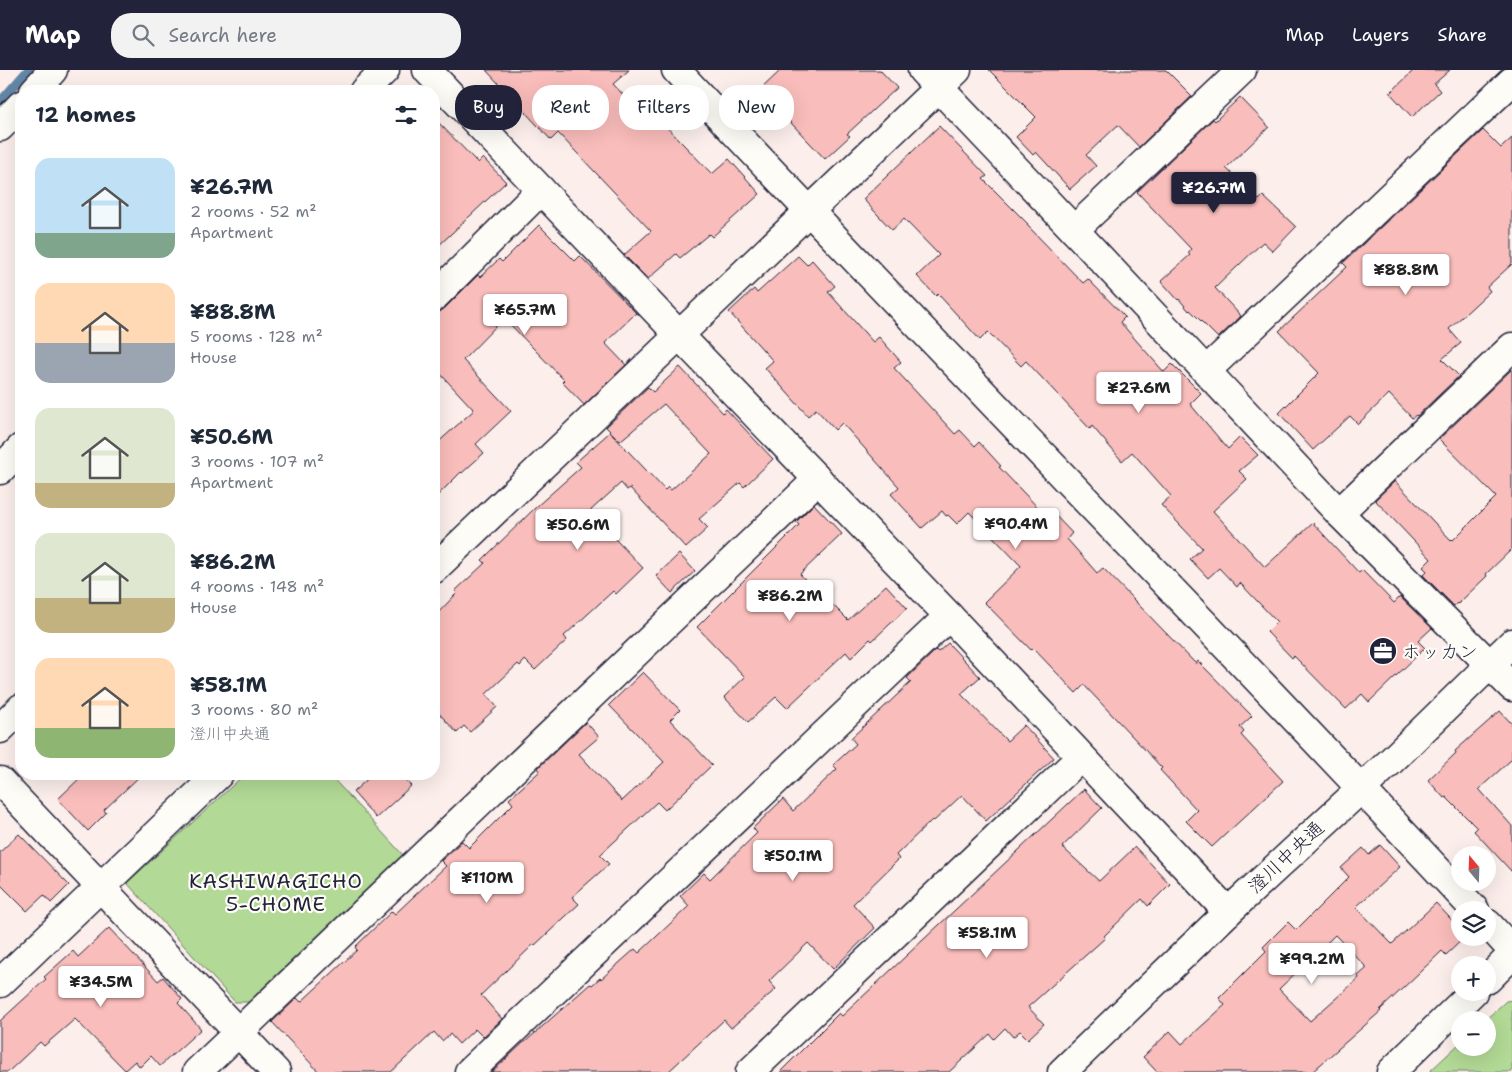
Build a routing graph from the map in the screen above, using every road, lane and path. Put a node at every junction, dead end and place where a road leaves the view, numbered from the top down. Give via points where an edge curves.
1 (54, 70) edge
2 (385, 70) edge
3 (427, 70) edge
4 (676, 70) edge
5 (1242, 70) edge
6 (939, 76) edge
7 (1512, 81) edge
8 (40, 85) edge
9 (370, 85) edge
10 (15, 112) edge
11 (0, 128) edge
12 (541, 190) junction
13 (808, 211) junction
14 (1074, 230) junction
15 (440, 291) edge
16 (679, 335) junction
17 (1512, 347) edge
18 (1207, 370) junction
19 (15, 454) edge
20 (0, 470) edge
21 (818, 479) junction
22 (1339, 513) junction
23 (440, 563) edge
24 (949, 616) junction
25 (1512, 643) edge
26 (1490, 664) junction
27 (1512, 687) edge
28 (15, 714) edge
29 (0, 730) edge
30 (1081, 757) junction
31 (213, 780) edge
32 (0, 781) edge
33 (1361, 788) junction
34 (100, 888) junction
35 (1467, 901) edge
36 (1228, 912) junction
37 (1496, 933) edge
38 (1512, 950) edge
39 (1512, 955) edge
40 (1496, 971) edge
41 (0, 983) edge
42 (1465, 1001) edge
43 (238, 1033) junction
44 (197, 1072) edge
45 (276, 1072) edge
46 (469, 1072) edge
47 (750, 1072) edge
48 (1062, 1072) edge
49 (1391, 1072) edge

1 - 8 street
2 - 9 street
3 - 12 street
4 - 13 street
5 - 14 street
6 - 13 street
6 - 14 street
7 - 18 street
10 - 11 street
12 - 15 street
12 - 16 street
13 - 16 street
13 - 33 street
14 - 18 street
16 - 21 street
16 - 23 street
17 - 22 street
18 - 22 street
19 - 20 street
21 - 24 street
21 - 43 street
22 - 26 street
24 - 30 street
24 - 46 street
25 - 26 street, 澄川中央通
26 - 27 street
26 - 33 street, 澄川中央通
28 - 29 street
30 - 36 street
30 - 47 street
31 - 34 street
32 - 34 street
33 - 35 street
33 - 36 street, 澄川中央通
34 - 41 street
34 - 43 street
36 - 48 street, 澄川中央通
37 - 38 street
39 - 40 street
42 - 49 street
43 - 44 street
43 - 45 street

